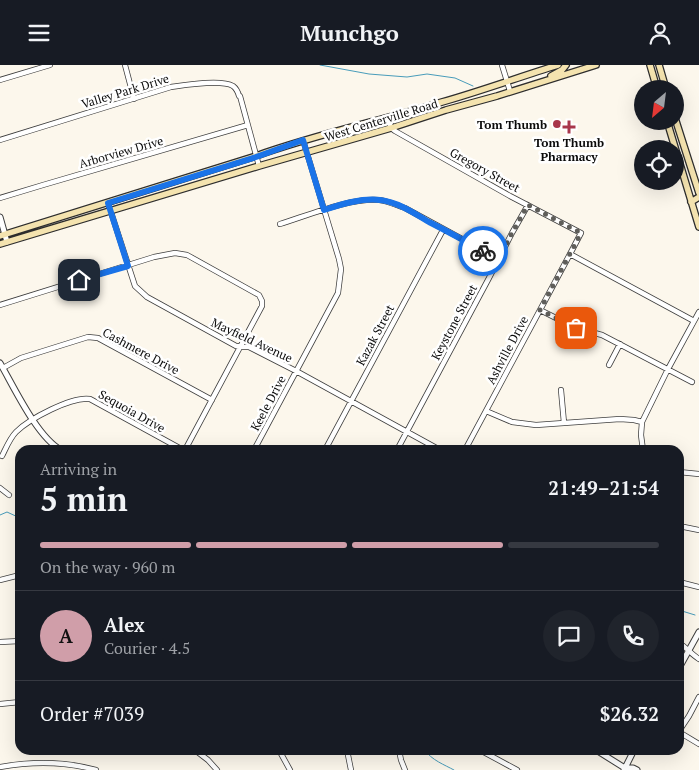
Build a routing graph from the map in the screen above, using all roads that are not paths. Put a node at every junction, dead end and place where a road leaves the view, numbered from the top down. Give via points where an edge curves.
1 (47, 65) edge
2 (125, 65) edge
3 (502, 65) edge
4 (558, 65) edge
5 (566, 65) edge
6 (574, 65) edge
7 (596, 65) edge
8 (650, 65) edge
9 (659, 65) edge
10 (570, 73) junction
11 (0, 80) edge
12 (654, 80) edge
13 (663, 80) edge
14 (507, 81) junction
15 (546, 81) junction
16 (510, 91) junction
17 (134, 99) junction
18 (443, 102) junction
19 (446, 110) junction
20 (388, 117) junction
21 (248, 125) junction
22 (391, 128) junction
23 (670, 130) edge
24 (679, 130) edge
25 (680, 135) junction
26 (672, 137) junction
27 (0, 140) edge
28 (303, 140) junction
29 (307, 153) junction
30 (256, 157) junction
31 (259, 166) junction
32 (699, 193) edge
33 (699, 197) edge
34 (0, 199) edge
35 (690, 201) junction
36 (108, 203) junction
37 (528, 205) junction
38 (324, 210) junction
39 (110, 212) junction
40 (0, 217) edge
41 (280, 224) dead end
42 (699, 227) edge
43 (443, 229) junction
44 (580, 233) joint
45 (3, 235) edge
46 (7, 242) junction
47 (0, 244) edge
48 (570, 254) junction
49 (499, 259) junction
50 (128, 266) junction
51 (0, 305) edge
52 (540, 310) junction
53 (699, 312) edge
54 (694, 321) junction
55 (620, 344) junction
56 (240, 347) junction
57 (1, 365) edge
58 (609, 365) dead end
59 (668, 369) junction
60 (296, 371) junction
61 (692, 382) dead end
62 (561, 390) dead end
63 (212, 400) junction
64 (351, 401) junction
65 (486, 411) junction
66 (33, 420) junction
67 (642, 422) junction
68 (564, 423) junction
69 (407, 431) junction
70 (55, 445) edge
71 (175, 445) edge
72 (187, 445) edge
73 (257, 445) edge
74 (328, 445) edge
75 (400, 445) edge
76 (431, 445) edge
77 (468, 445) edge
78 (642, 445) edge
79 (2, 456) dead end
80 (684, 472) edge
81 (699, 474) edge
82 (0, 488) edge
83 (10, 495) dead end
84 (684, 527) edge
85 (699, 530) edge
86 (15, 576) edge
87 (0, 579) edge
88 (684, 583) edge
89 (699, 587) edge
90 (699, 632) edge
91 (15, 641) edge
92 (0, 642) edge
93 (684, 647) edge
94 (688, 651) junction
95 (684, 659) edge
96 (699, 659) edge
97 (699, 697) edge
98 (15, 702) edge
99 (0, 704) edge
100 (684, 724) edge
101 (684, 735) edge
102 (699, 744) edge
103 (202, 755) edge
104 (282, 755) edge
105 (348, 755) edge
106 (400, 755) edge
107 (489, 755) edge
108 (604, 755) edge
109 (632, 755) edge
110 (48, 763) junction
111 (0, 767) edge
112 (626, 769) edge
113 (48, 770) edge
114 (96, 770) edge
115 (217, 770) edge
116 (290, 770) edge
117 (351, 770) edge
118 (406, 770) edge
119 (517, 770) edge
120 (637, 770) edge

1 - 11 street
2 - 17 street
3 - 14 street
4 - 14 main road, West Centerville Road
5 - 15 main road
6 - 10 main road
7 - 10 main road, West Centerville Road
8 - 12 main road
9 - 13 main road
10 - 15 main road, West Centerville Road
14 - 16 street
14 - 18 main road, West Centerville Road
15 - 16 main road, West Centerville Road
16 - 19 main road, West Centerville Road
17 - 21 street, Valley Park Drive via 187,84 225,83 237,89
17 - 27 street, Valley Park Drive
18 - 19 main road
18 - 20 main road, West Centerville Road
19 - 22 main road, West Centerville Road
20 - 22 street
20 - 28 main road, West Centerville Road
21 - 30 street, Valley Park Drive
21 - 34 street, Arborview Drive
22 - 29 main road, West Centerville Road
22 - 37 street, Gregory Street
23 - 26 main road
24 - 25 main road
25 - 26 main road
25 - 32 main road
26 - 35 main road
28 - 29 street, Keele Drive
28 - 30 main road, West Centerville Road
29 - 31 main road, West Centerville Road
29 - 38 street, Keele Drive
30 - 31 street, Valley Park Drive
30 - 36 main road, West Centerville Road
31 - 39 main road, West Centerville Road
33 - 35 main road
35 - 42 main road
36 - 39 street, Mayfield Avenue
36 - 45 main road, West Centerville Road
37 - 44 street, Gregory Street
37 - 49 street, Keystone Street
38 - 41 street
38 - 43 street via 364,200 379,200 390,202
38 - 60 street, Keele Drive via 340,269 338,293
39 - 46 main road, West Centerville Road
39 - 50 street, Mayfield Avenue
40 - 45 street
43 - 49 street
43 - 64 street, Kazak Street
44 - 48 street, Ashville Drive
45 - 46 street
46 - 47 main road, West Centerville Road
48 - 52 street, Ashville Drive
48 - 54 street
49 - 69 street, Keystone Street
50 - 51 street
50 - 56 street, Mayfield Avenue via 135,285 147,297
50 - 56 street via 181,253 259,295 262,306
52 - 55 street
52 - 65 street, Ashville Drive
53 - 54 street
54 - 59 street
55 - 58 street
55 - 59 street
56 - 60 street, Mayfield Avenue via 249,347
56 - 63 street
57 - 63 street, Cashmere Drive via 88,337 98,338
57 - 66 street
59 - 61 street
59 - 67 street
60 - 64 street, Mayfield Avenue
60 - 73 street, Keele Drive
62 - 68 street
63 - 72 street
64 - 69 street, Mayfield Avenue
64 - 74 street, Kazak Street
65 - 68 street via 521,424
65 - 77 street, Ashville Drive
66 - 70 street
66 - 71 street, Sequoia Drive via 50,409 90,399
66 - 79 street, Sequoia Drive via 14,434
67 - 68 street via 620,419
67 - 78 street
69 - 75 street, Keystone Street
69 - 76 street, Mayfield Avenue
80 - 81 street
82 - 83 street
84 - 85 street
86 - 87 street
88 - 89 street
90 - 94 street
91 - 92 street
93 - 94 street
94 - 95 street
94 - 96 street
97 - 100 street
98 - 99 street
101 - 102 street
103 - 115 street
104 - 116 street
105 - 117 street
106 - 118 street
107 - 119 street
108 - 112 street
109 - 112 street
110 - 111 street
110 - 113 street
110 - 114 street
112 - 120 street

